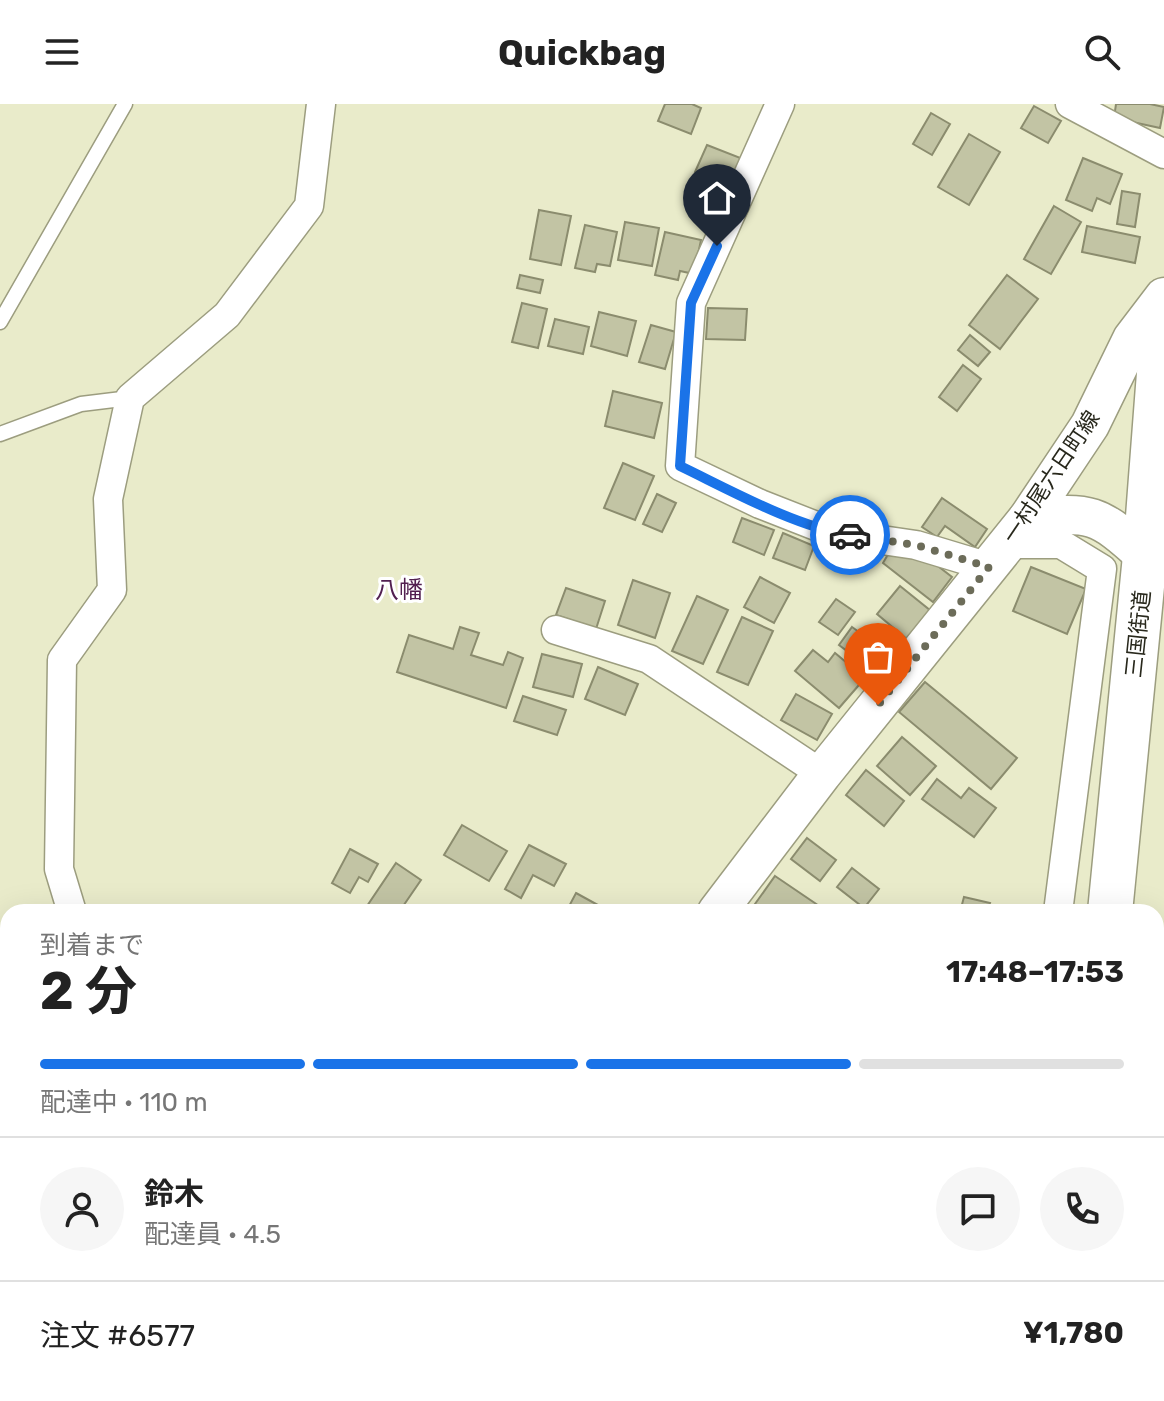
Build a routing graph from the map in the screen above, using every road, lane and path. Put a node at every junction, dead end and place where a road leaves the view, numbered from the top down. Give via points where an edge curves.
1 (125, 104) edge
2 (321, 104) edge
3 (780, 104) edge
4 (1070, 104) edge
5 (1164, 154) edge
6 (1164, 297) edge
7 (1164, 308) edge
8 (0, 322) edge
9 (130, 398) junction
10 (0, 434) edge
11 (1008, 543) junction
12 (1145, 556) junction
13 (556, 630) dead end
14 (822, 774) junction
15 (70, 904) edge
16 (723, 904) edge
17 (1059, 904) edge
18 (1111, 904) edge

1 - 8 lane
2 - 9 street via 309,206 227,315
3 - 11 street via 691,303 680,466 834,533 916,545
4 - 5 street
6 - 11 main road, 一村尾六日町線 via 1132,339 1090,425
7 - 12 highway, 三国街道
9 - 10 lane via 81,404
9 - 15 street via 108,499 112,590 62,660 59,869
11 - 12 main road via 1065,514 1095,517
11 - 14 main road, 一村尾六日町線
11 - 17 street via 1061,544 1102,569
12 - 18 highway, 三国街道
13 - 14 street via 649,659
14 - 16 main road, 一村尾六日町線

